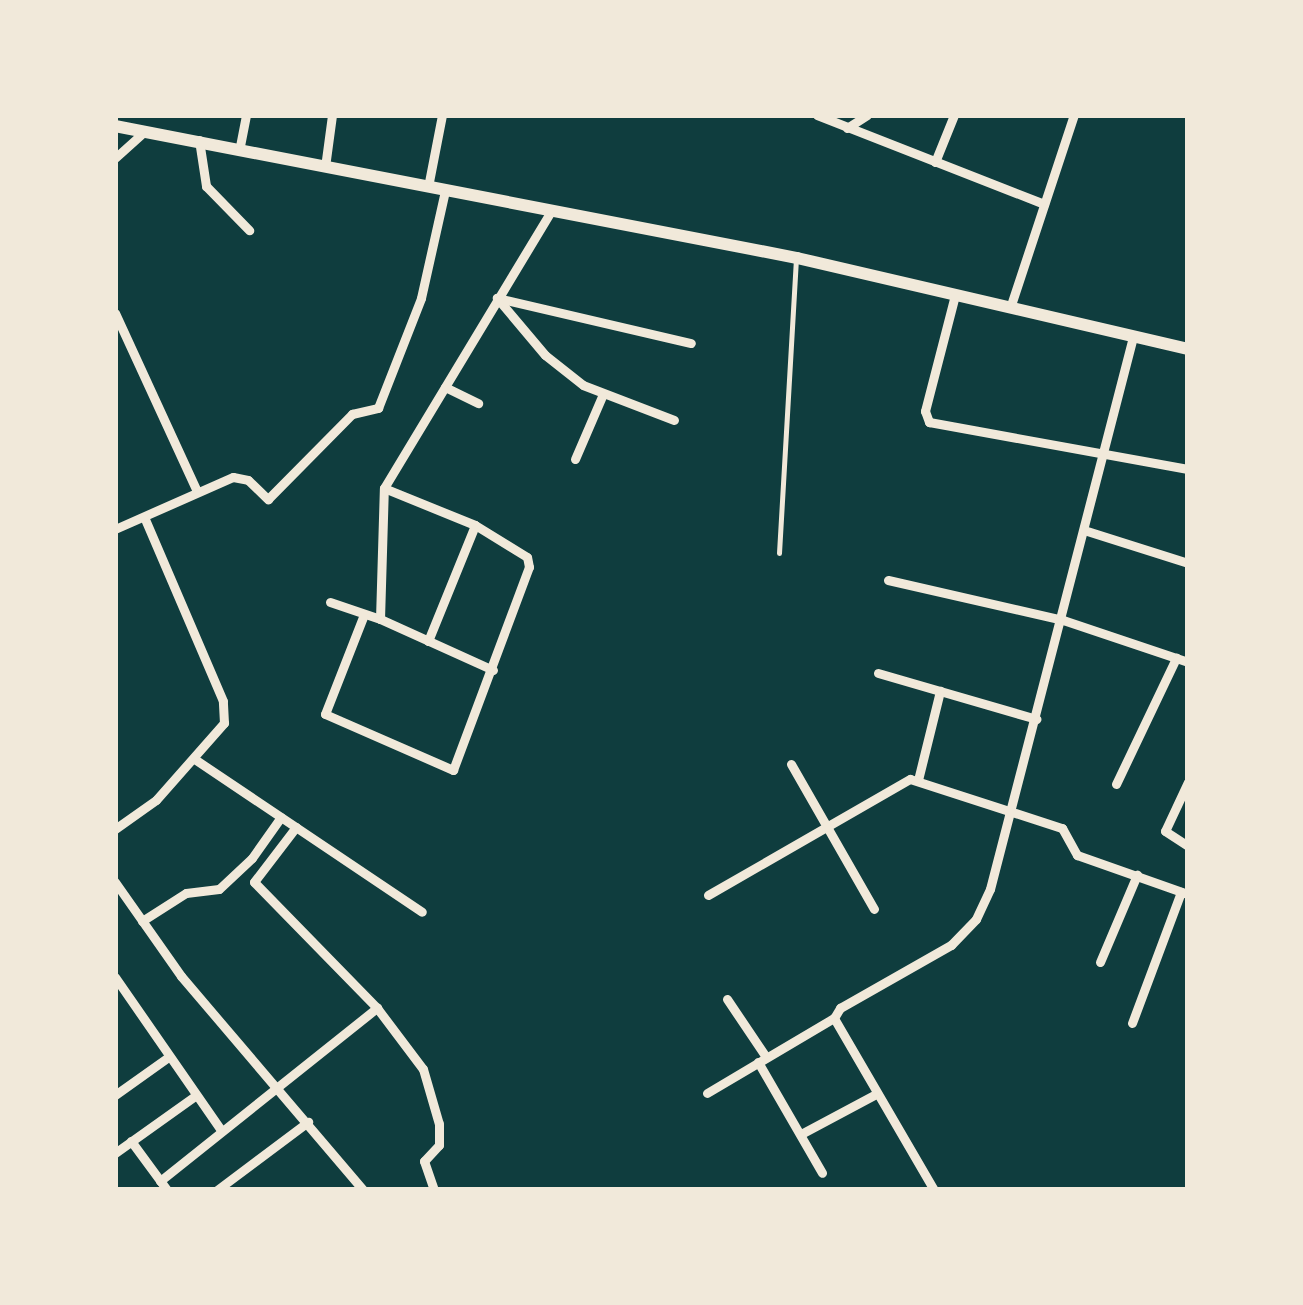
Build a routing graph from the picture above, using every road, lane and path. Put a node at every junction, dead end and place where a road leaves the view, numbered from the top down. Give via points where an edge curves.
1 (246, 115) edge
2 (332, 115) edge
3 (442, 115) edge
4 (817, 115) edge
5 (867, 115) edge
6 (954, 115) edge
7 (1074, 115) edge
8 (115, 126) edge
9 (847, 128) junction
10 (146, 131) junction
11 (199, 140) junction
12 (240, 146) junction
13 (115, 158) edge
14 (934, 162) junction
15 (325, 168) junction
16 (428, 187) junction
17 (445, 191) junction
18 (1044, 204) junction
19 (552, 210) junction
20 (248, 230) dead end
21 (796, 258) junction
22 (955, 295) junction
23 (497, 298) junction
24 (1010, 308) junction
25 (115, 313) edge
26 (1133, 336) junction
27 (690, 344) dead end
28 (1188, 350) edge
29 (445, 387) junction
30 (602, 394) junction
31 (478, 404) dead end
32 (674, 420) dead end
33 (1107, 452) junction
34 (575, 459) dead end
35 (1188, 469) edge
36 (384, 488) junction
37 (197, 492) junction
38 (144, 517) junction
39 (475, 525) junction
40 (115, 529) edge
41 (1087, 530) junction
42 (779, 553) dead end
43 (1188, 563) edge
44 (888, 580) dead end
45 (330, 602) dead end
46 (363, 617) junction
47 (380, 619) junction
48 (1062, 620) junction
49 (428, 641) junction
50 (1176, 658) junction
51 (1188, 662) edge
52 (493, 670) junction
53 (878, 673) dead end
54 (940, 691) junction
55 (1036, 719) junction
56 (196, 760) junction
57 (791, 764) dead end
58 (918, 780) junction
59 (1188, 782) edge
60 (1116, 784) dead end
61 (1010, 814) junction
62 (281, 816) junction
63 (826, 825) junction
64 (296, 827) junction
65 (115, 829) edge
66 (1188, 846) edge
67 (1136, 875) junction
68 (115, 882) edge
69 (1185, 893) edge
70 (708, 895) dead end
71 (874, 909) dead end
72 (422, 912) dead end
73 (142, 921) junction
74 (1100, 962) dead end
75 (115, 977) edge
76 (727, 999) dead end
77 (377, 1008) junction
78 (834, 1018) junction
79 (1132, 1023) dead end
80 (166, 1058) junction
81 (762, 1059) junction
82 (273, 1086) junction
83 (707, 1092) dead end
84 (876, 1094) junction
85 (115, 1095) edge
86 (195, 1096) junction
87 (308, 1122) junction
88 (222, 1130) junction
89 (801, 1134) junction
90 (131, 1141) junction
91 (115, 1152) edge
92 (822, 1174) dead end
93 (160, 1181) junction
94 (168, 1190) edge
95 (218, 1190) edge
96 (364, 1190) edge
97 (434, 1190) edge
98 (934, 1190) edge

1 - 12 street
2 - 15 street
3 - 16 street
4 - 9 street
5 - 9 street
6 - 14 street
7 - 18 street
8 - 10 main road
9 - 14 street
10 - 11 main road
10 - 13 street
11 - 12 main road
11 - 20 street via 206,186
12 - 15 main road
14 - 18 street
15 - 16 main road
16 - 17 main road
17 - 19 main road
17 - 37 street via 421,298 378,408 352,414 268,499 241,477
18 - 24 street
19 - 21 main road
19 - 23 street
21 - 22 main road
21 - 42 lane
22 - 24 main road
22 - 33 street via 925,411 928,422
23 - 27 street
23 - 29 street
23 - 30 street via 545,355
24 - 26 main road
25 - 37 street
26 - 28 main road
26 - 33 street
29 - 31 street
29 - 36 street
30 - 32 street
30 - 34 street
33 - 35 street
33 - 41 street
36 - 39 street
36 - 47 street
37 - 38 street
38 - 40 street
38 - 56 street via 223,701 224,722
39 - 49 street
39 - 52 street via 518,549 530,568
41 - 43 street
41 - 48 street
44 - 48 street
45 - 46 street
46 - 47 street
46 - 52 street via 325,714 444,770 459,761
47 - 49 street
48 - 50 street
48 - 55 street
49 - 52 street
50 - 51 street
50 - 60 street
53 - 54 street
54 - 55 street
54 - 58 street
55 - 61 street
56 - 62 street
56 - 65 street
57 - 63 street
58 - 61 street
58 - 63 street via 899,781
59 - 66 street via 1165,831
61 - 67 street via 1062,828 1077,855
61 - 78 street via 976,919 951,945
62 - 64 street
62 - 73 street via 252,858 218,889 186,893
63 - 70 street
63 - 71 street
64 - 72 street
64 - 77 street via 259,871 257,889
67 - 69 street
67 - 74 street
68 - 73 street
69 - 79 street
73 - 82 street
75 - 80 street
76 - 81 street
77 - 82 street
77 - 97 street via 422,1069 438,1124 440,1145 424,1162
78 - 81 street
78 - 84 street
80 - 85 street
80 - 86 street
81 - 83 street
81 - 89 street
82 - 87 street
82 - 88 street
84 - 89 street
84 - 98 street
86 - 88 street
86 - 90 street
87 - 95 street
87 - 96 street
88 - 93 street
89 - 92 street
90 - 91 street
90 - 93 street
93 - 94 street

